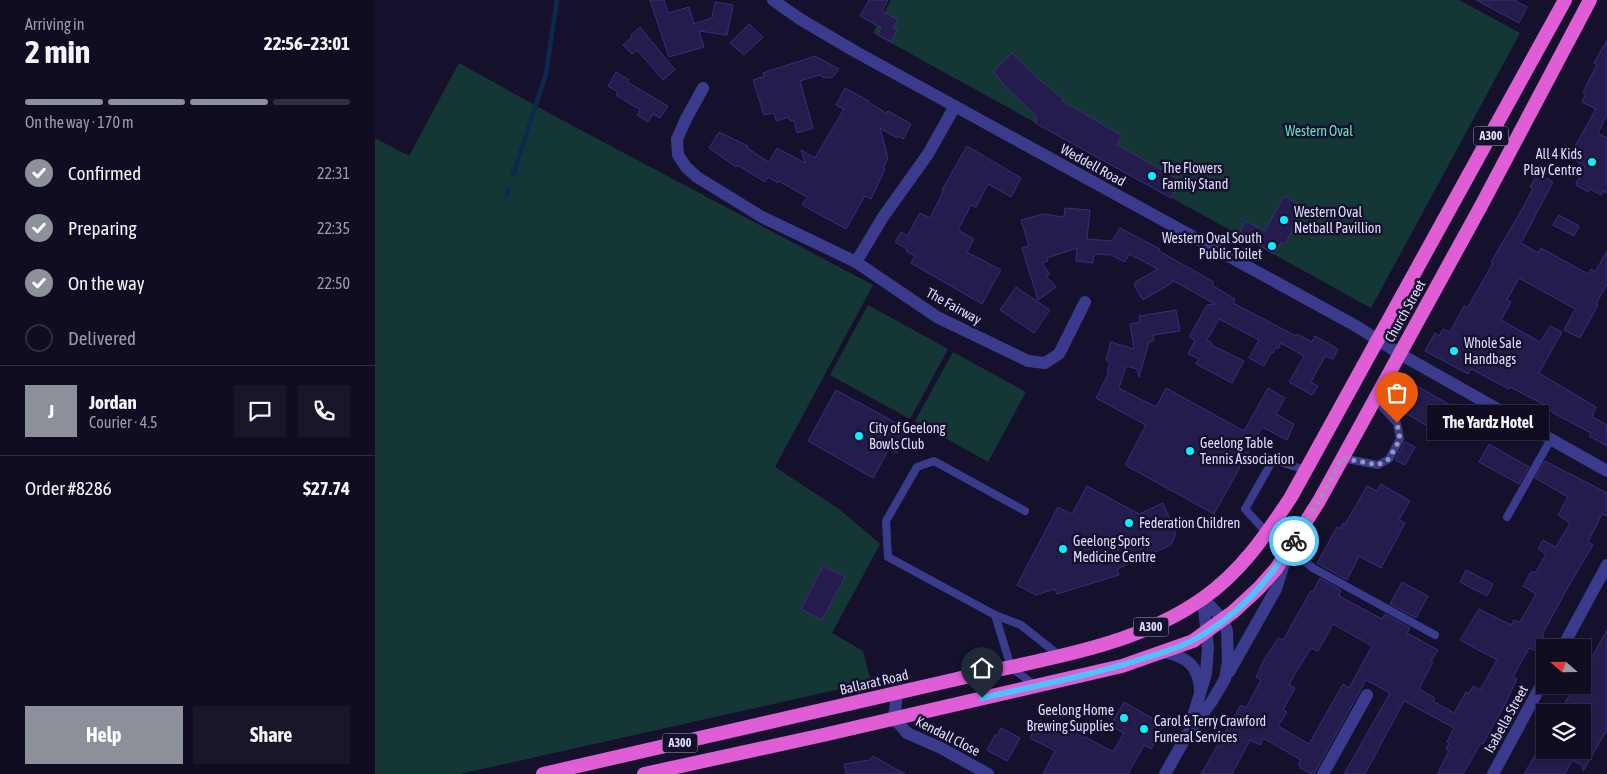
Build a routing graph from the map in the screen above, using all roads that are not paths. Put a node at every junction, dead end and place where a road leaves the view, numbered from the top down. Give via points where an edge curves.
1 (1565, 0) edge
2 (1590, 0) edge
3 (778, 2) edge
4 (703, 88) dead end
5 (955, 106) junction
6 (856, 262) junction
7 (1085, 302) dead end
8 (1378, 340) junction
9 (1400, 354) junction
10 (1375, 399) junction
11 (1551, 440) junction
12 (1342, 458) junction
13 (1306, 470) junction
14 (1607, 471) edge
15 (1025, 511) dead end
16 (1507, 517) dead end
17 (1267, 533) junction
18 (1288, 550) junction
19 (1607, 565) edge
20 (1203, 598) junction
21 (995, 615) junction
22 (1223, 620) junction
23 (1208, 632) junction
24 (1435, 635) dead end
25 (1567, 639) edge
26 (1163, 652) junction
27 (1061, 656) junction
28 (1011, 667) junction
29 (1225, 679) junction
30 (1035, 686) junction
31 (897, 694) junction
32 (1536, 694) edge
33 (1367, 695) dead end
34 (1199, 696) junction
35 (894, 718) junction
36 (1187, 735) junction
37 (980, 772) edge
38 (543, 774) edge
39 (644, 774) edge
40 (1165, 774) edge
41 (1323, 774) edge
42 (1493, 774) edge

1 - 8 highway, Church Street / A300
2 - 9 highway, Church Street / A300
3 - 5 street, Weddell Road via 856,52
4 - 6 street, The Fairway via 677,140 678,155 686,167 762,217
5 - 6 street via 928,154
5 - 8 street, Weddell Road
6 - 7 street, The Fairway via 937,317 1028,361 1045,363 1059,354
8 - 9 street, Weddell Road
8 - 13 highway, Church Street / A300
9 - 10 highway, Church Street / A300
9 - 11 street, Weddell Road
10 - 12 highway, Church Street / A300
10 - 12 lane via 1397,423 1400,439 1389,459 1378,465
11 - 14 street, Weddell Road
11 - 16 lane
12 - 18 highway, Church Street / A300
13 - 17 highway, Church Street / A300
13 - 17 lane via 1273,460 1245,509
15 - 21 lane via 934,461 917,467 886,521 888,557
17 - 20 highway, Church Street / A300 via 1235,572
18 - 22 highway, Church Street / A300 via 1259,588
18 - 24 lane via 1313,568
18 - 29 street via 1277,589
19 - 25 street
20 - 22 street
20 - 23 street
20 - 27 highway, Ballarat Road / A300 via 1151,627 1096,648
21 - 27 lane via 1021,625
21 - 28 lane
22 - 23 highway, Church Street / A300
22 - 29 street via 1228,638
23 - 26 highway, A300
23 - 34 street via 1206,674
26 - 30 highway, A300 via 1122,666
26 - 34 street via 1177,655 1192,664 1198,678
27 - 28 highway, Ballarat Road / A300
28 - 30 lane
28 - 31 highway, Ballarat Road / A300
29 - 36 street
30 - 35 highway, A300
31 - 35 street
31 - 38 highway, Ballarat Road / A300
32 - 42 street, Isabella Street
33 - 41 street
34 - 36 street
35 - 37 street, Kendall Close via 907,733 941,748
35 - 39 highway, A300
36 - 40 street

